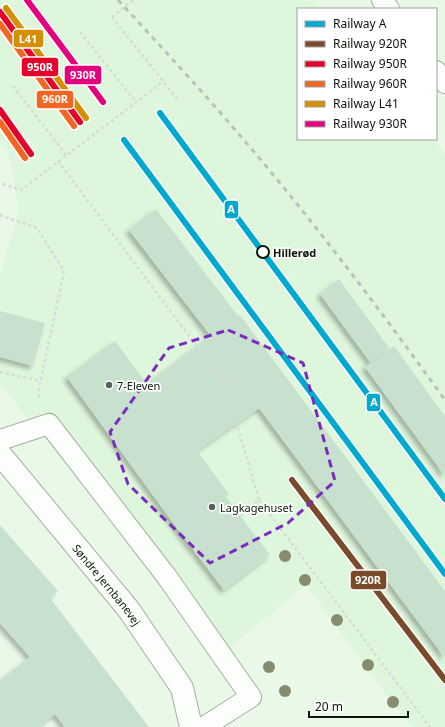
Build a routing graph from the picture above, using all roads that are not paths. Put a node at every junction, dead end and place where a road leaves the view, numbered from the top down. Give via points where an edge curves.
1 (382, 0) edge
2 (388, 8) edge
3 (437, 72) edge
4 (445, 82) edge
5 (0, 440) edge
6 (0, 454) edge
7 (191, 727) edge
8 (204, 727) edge

1 - 2 lane
3 - 4 lane
5 - 8 lane via 49,424 167,577 251,697
6 - 7 street, Søndre Jernbanevej via 129,610 182,688

